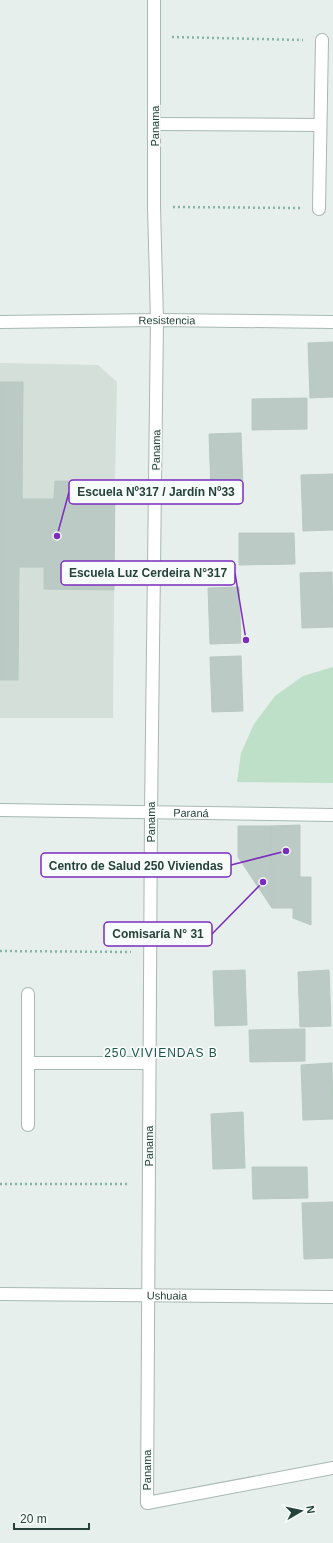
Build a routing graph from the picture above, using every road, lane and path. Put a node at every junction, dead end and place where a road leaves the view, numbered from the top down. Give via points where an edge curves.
1 (154, 0) edge
2 (155, 36) junction
3 (322, 40) joint
4 (155, 124) junction
5 (320, 125) junction
6 (154, 207) junction
7 (319, 209) joint
8 (158, 320) junction
9 (0, 322) edge
10 (333, 322) edge
11 (0, 810) edge
12 (151, 813) junction
13 (333, 816) edge
14 (0, 951) edge
15 (150, 953) junction
16 (28, 994) dead end
17 (28, 1063) junction
18 (149, 1063) junction
19 (28, 1125) dead end
20 (0, 1184) edge
21 (149, 1185) junction
22 (0, 1294) edge
23 (148, 1295) junction
24 (333, 1297) edge
25 (333, 1468) edge

1 - 2 street, Panama
2 - 3 path
2 - 4 street, Panama
3 - 5 street
4 - 5 street
4 - 6 street, Panama
5 - 7 street
6 - 7 path
6 - 8 street, Panama
8 - 9 street, Resistencia
8 - 10 street, Resistencia
8 - 12 street, Panama
11 - 12 street, Paraná
12 - 13 street, Paraná
12 - 15 street, Panama
14 - 15 path
15 - 18 street, Panama
16 - 17 street
17 - 18 street
17 - 19 street
18 - 21 street, Panama
20 - 21 path
21 - 23 street, Panama
22 - 23 street, Ushuaia
23 - 24 street, Ushuaia
23 - 25 street, Panama via 147,1503

